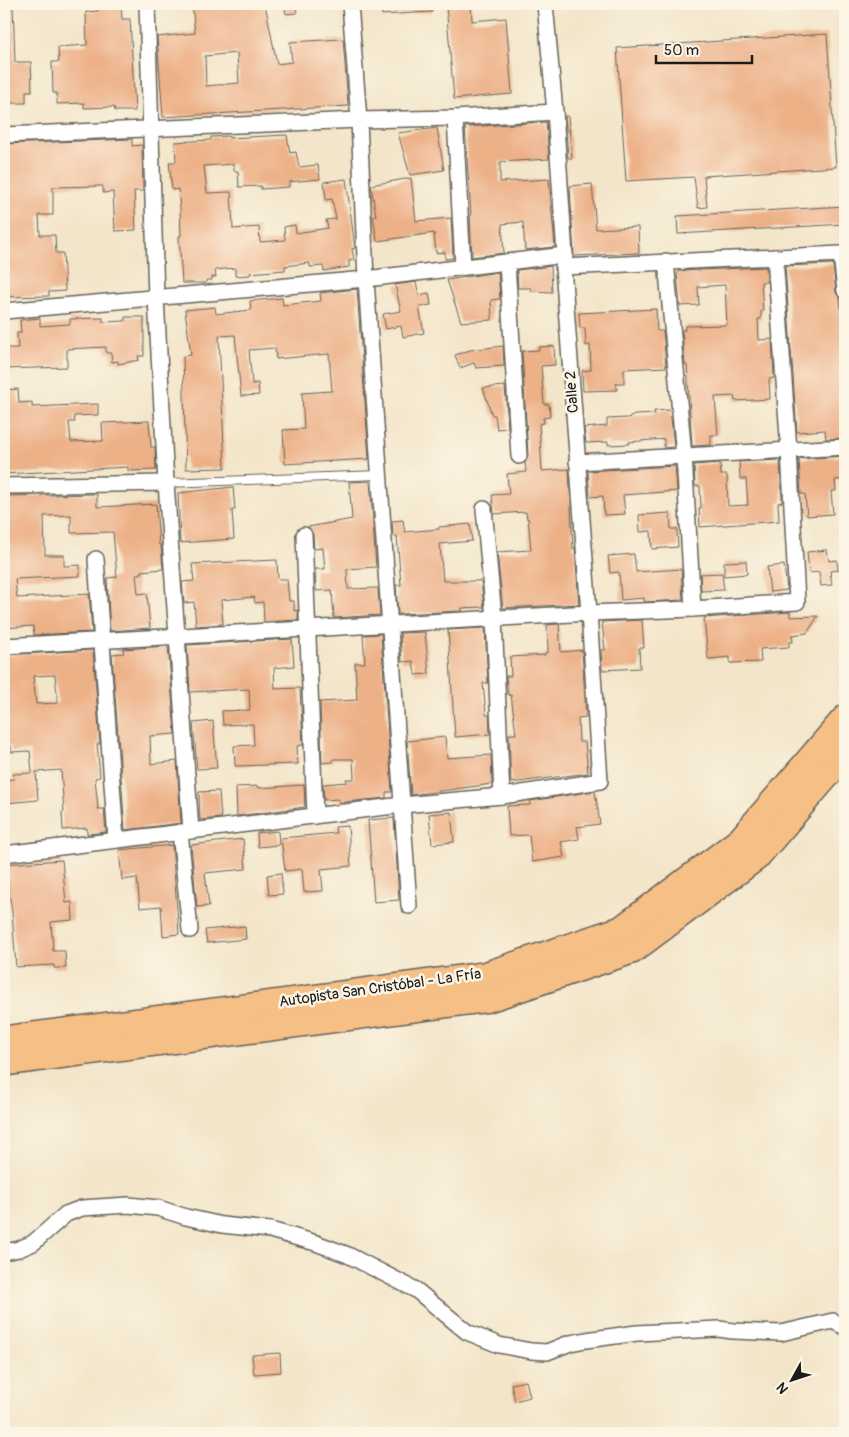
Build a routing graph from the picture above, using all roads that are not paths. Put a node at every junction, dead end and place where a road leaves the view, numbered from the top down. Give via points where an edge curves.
1 (147, 4) edge
2 (350, 4) edge
3 (545, 4) edge
4 (555, 112) junction
5 (455, 118) junction
6 (359, 120) junction
7 (151, 128) junction
8 (4, 135) edge
9 (775, 257) junction
10 (564, 261) junction
11 (666, 261) junction
12 (507, 263) junction
13 (463, 267) junction
14 (366, 279) junction
15 (845, 291) edge
16 (156, 298) junction
17 (4, 312) edge
18 (845, 447) edge
19 (789, 450) junction
20 (518, 456) dead end
21 (684, 456) junction
22 (577, 462) junction
23 (380, 475) junction
24 (166, 483) junction
25 (4, 486) edge
26 (484, 509) dead end
27 (304, 535) dead end
28 (96, 559) dead end
29 (693, 609) junction
30 (589, 613) junction
31 (494, 618) junction
32 (390, 624) junction
33 (307, 629) junction
34 (177, 636) junction
35 (102, 641) junction
36 (4, 646) edge
37 (845, 718) edge
38 (845, 755) edge
39 (502, 796) junction
40 (402, 805) junction
41 (315, 816) junction
42 (185, 831) junction
43 (116, 840) junction
44 (4, 854) edge
45 (409, 906) dead end
46 (190, 930) dead end
47 (4, 1038) edge
48 (4, 1063) edge
49 (4, 1252) edge
50 (845, 1327) edge

1 - 7 street
2 - 6 street
3 - 4 street, Calle 2
4 - 5 street
4 - 10 street, Calle 2
5 - 6 street
5 - 13 street
6 - 7 street
6 - 14 street
7 - 8 street
7 - 16 street
9 - 11 street
9 - 15 street via 841,254
9 - 19 street
10 - 11 street
10 - 12 street
10 - 22 street, Calle 2
11 - 21 street
12 - 13 street
12 - 20 street
13 - 14 street
14 - 16 street
14 - 23 street
16 - 17 street
16 - 24 street
18 - 19 street
19 - 21 street
19 - 29 street via 797,602
21 - 22 street
21 - 29 street
22 - 30 street, Calle 2
23 - 24 lane
23 - 32 street
24 - 25 street
24 - 34 street
26 - 31 street
27 - 33 street
28 - 35 street
29 - 30 street
30 - 31 street
30 - 39 street, Calle 2 via 600,781
31 - 32 street
31 - 39 street
32 - 33 street
32 - 40 street
33 - 34 street
33 - 41 street
34 - 35 street
34 - 42 street
35 - 36 street
35 - 43 street
37 - 47 highway, Autopista San Cristóbal - La Fría via 740,840 620,929 484,975
38 - 48 highway, Autopista San Cristóbal - La Fría via 756,858 632,951 490,999
39 - 40 street
40 - 41 street
40 - 45 street
41 - 42 street
42 - 43 street
42 - 46 street
43 - 44 street
49 - 50 street via 33,1242 66,1214 82,1208 128,1204 222,1224 270,1230 316,1243 348,1255 416,1290 467,1332 499,1345 530,1351 547,1352 570,1343 637,1333 718,1328 734,1332 781,1333 833,1322

